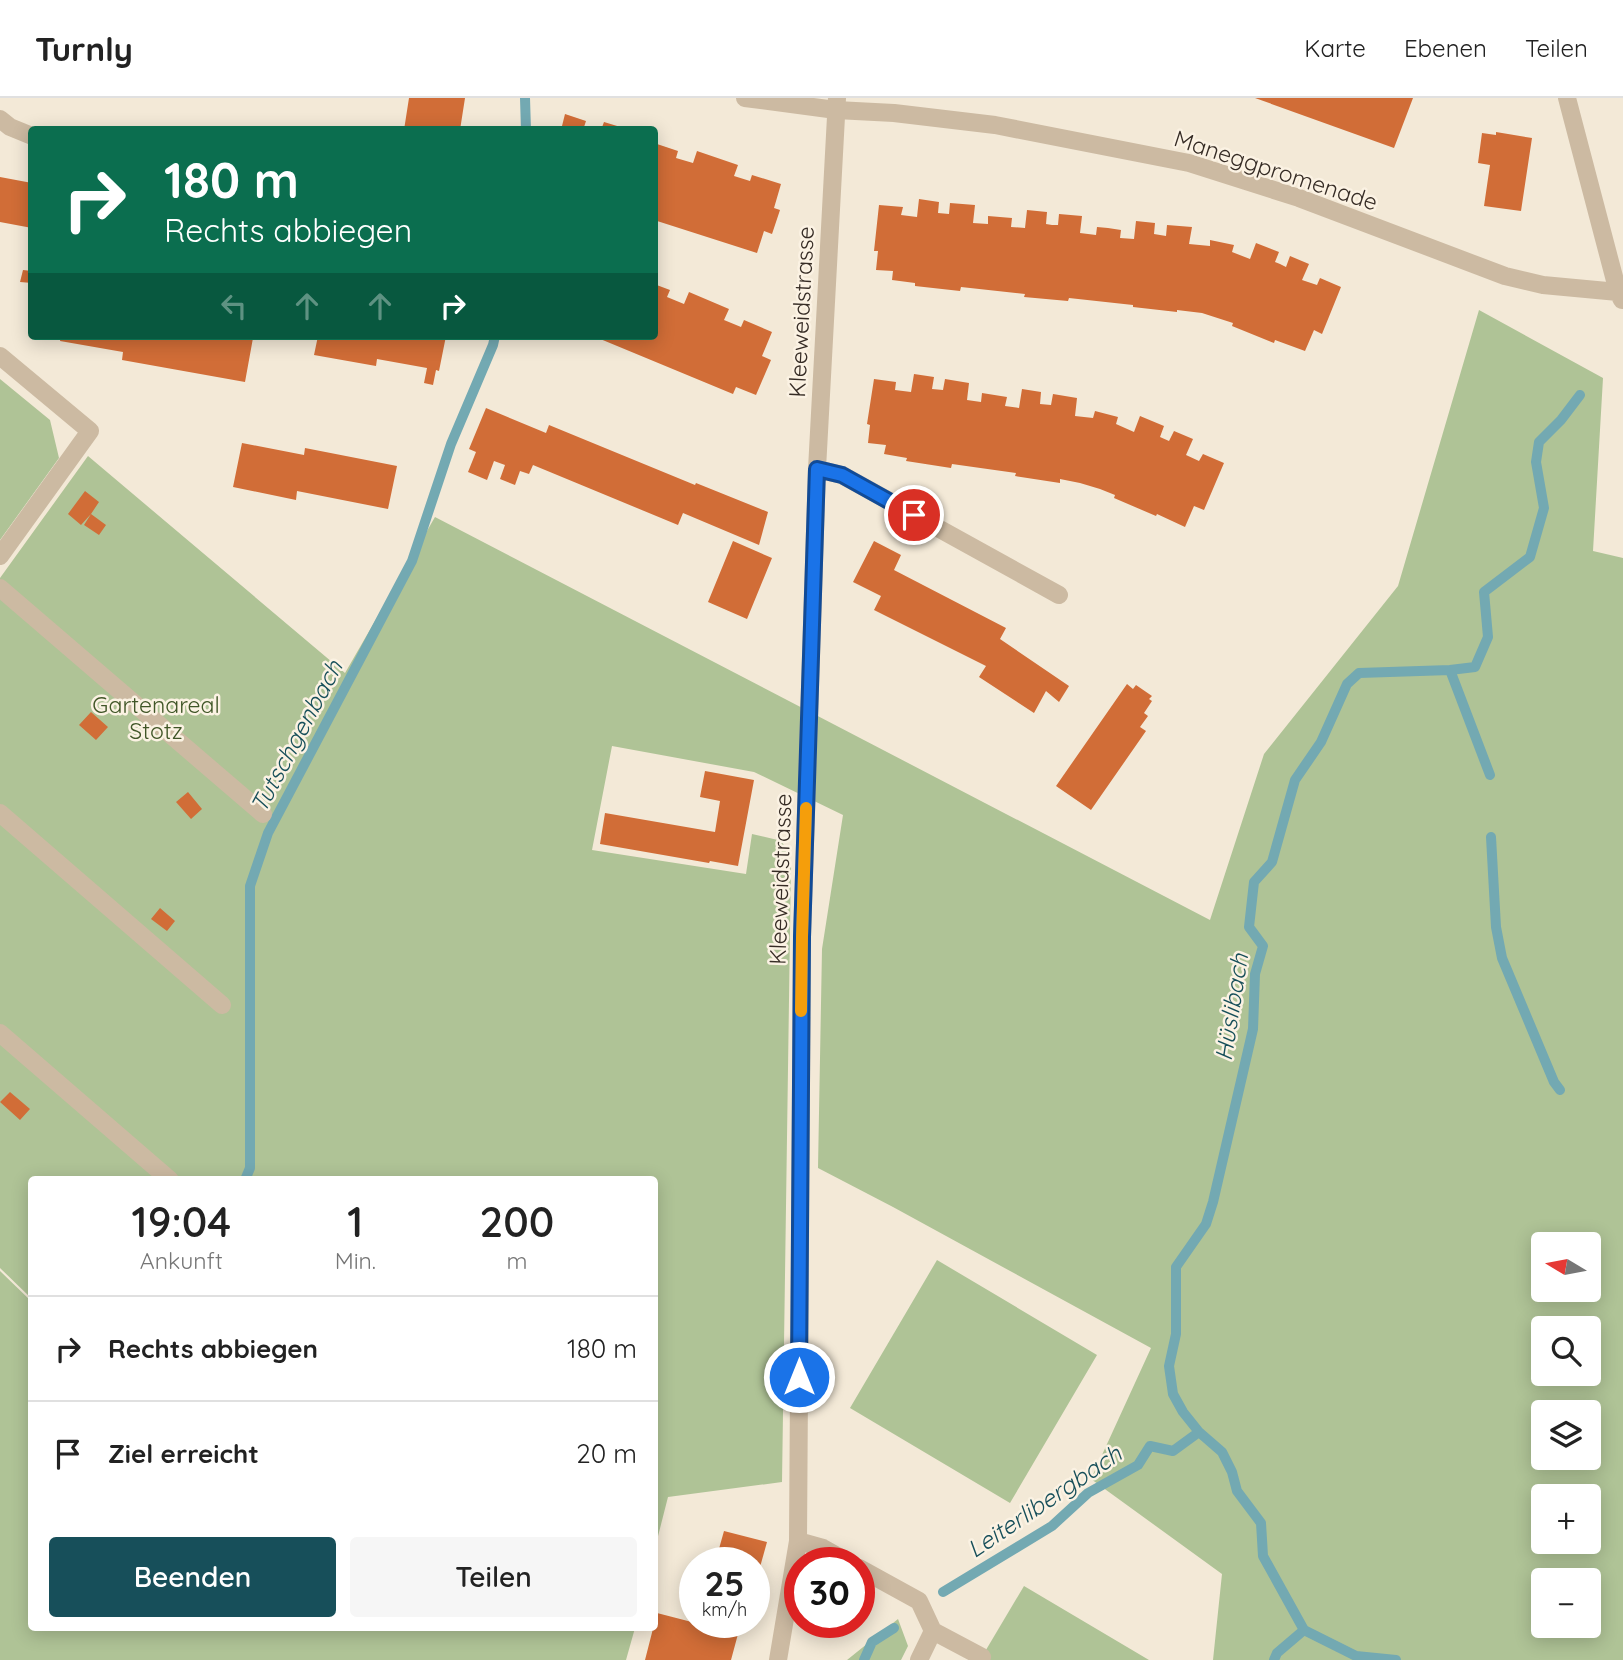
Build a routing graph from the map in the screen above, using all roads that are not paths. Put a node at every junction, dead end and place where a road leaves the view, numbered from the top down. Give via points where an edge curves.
1 (745, 98) edge
2 (1567, 98) edge
3 (837, 104) edge
4 (0, 119) edge
5 (28, 134) edge
6 (1621, 296) edge
7 (0, 356) edge
8 (817, 469) junction
9 (0, 556) edge
10 (0, 588) edge
11 (1059, 595) dead end
12 (0, 813) edge
13 (263, 814) dead end
14 (222, 1005) dead end
15 (0, 1033) edge
16 (165, 1176) edge
17 (798, 1541) junction
18 (819, 1547) edge
19 (875, 1577) edge
20 (933, 1631) junction
21 (982, 1657) dead end
22 (778, 1660) edge
23 (919, 1660) edge

1 - 3 street, Maneggpromenade
2 - 6 street
3 - 6 street, Maneggpromenade via 995,125 1189,163 1299,198 1505,276
3 - 8 street, Kleeweidstrasse
4 - 5 street
7 - 9 street via 90,431
8 - 11 street via 842,475
8 - 17 street, Kleeweidstrasse via 802,937
10 - 13 street
12 - 14 street
15 - 16 street
17 - 18 street
17 - 22 street, Kleeweidstrasse
19 - 20 street via 919,1601
20 - 21 street
20 - 23 street

